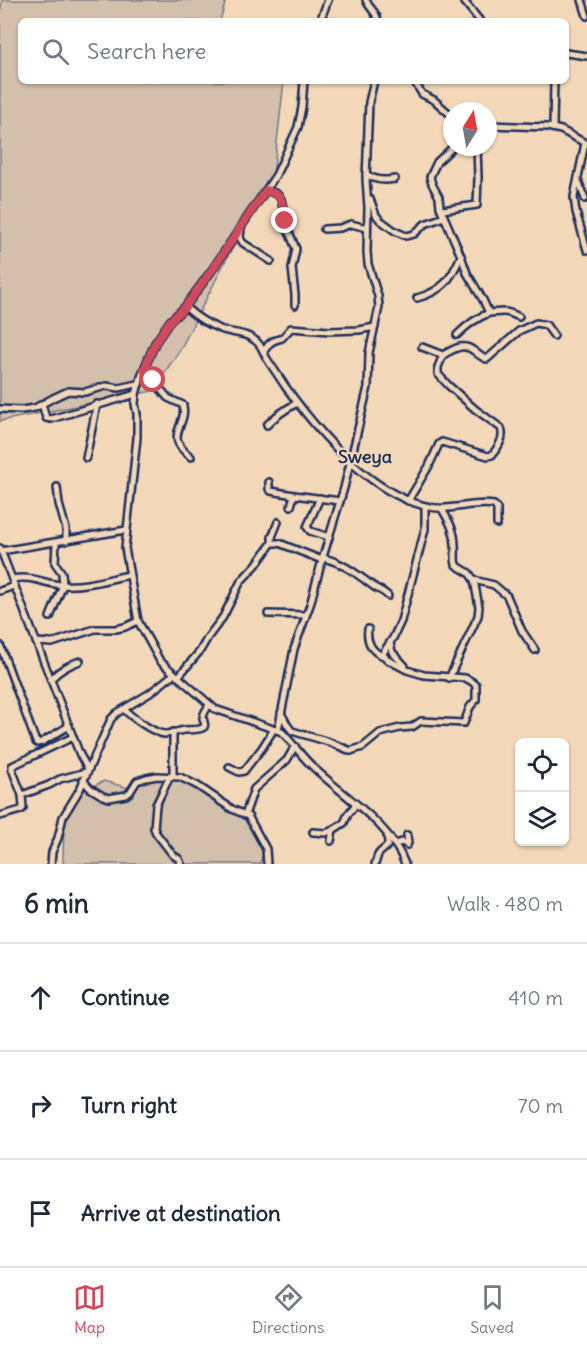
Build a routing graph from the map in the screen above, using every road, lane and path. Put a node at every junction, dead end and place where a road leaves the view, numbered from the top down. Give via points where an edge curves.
1 (328, 0) edge
2 (366, 0) edge
3 (463, 0) edge
4 (582, 0) edge
5 (587, 16) edge
6 (321, 18) edge
7 (377, 18) edge
8 (478, 18) edge
9 (569, 53) edge
10 (587, 56) edge
11 (304, 84) edge
12 (373, 84) edge
13 (416, 84) edge
14 (554, 84) edge
15 (443, 108) edge
16 (497, 125) edge
17 (553, 128) junction
18 (586, 143) edge
19 (443, 156) edge
20 (477, 156) edge
21 (366, 174) junction
22 (395, 179) dead end
23 (578, 180) junction
24 (266, 190) junction
25 (368, 195) junction
26 (574, 197) junction
27 (586, 199) edge
28 (442, 210) junction
29 (444, 217) junction
30 (241, 226) junction
31 (367, 228) junction
32 (324, 229) dead end
33 (587, 250) edge
34 (461, 255) junction
35 (271, 261) dead end
36 (417, 298) dead end
37 (295, 305) dead end
38 (185, 307) junction
39 (489, 313) junction
40 (519, 317) dead end
41 (375, 327) junction
42 (457, 335) dead end
43 (554, 336) dead end
44 (422, 347) dead end
45 (264, 351) junction
46 (443, 355) junction
47 (144, 370) junction
48 (140, 384) junction
49 (136, 394) junction
50 (297, 403) junction
51 (42, 404) junction
52 (97, 404) junction
53 (0, 409) edge
54 (267, 425) dead end
55 (191, 457) dead end
56 (86, 458) dead end
57 (351, 461) junction
58 (269, 482) dead end
59 (57, 487) dead end
60 (294, 495) junction
61 (320, 498) junction
62 (340, 501) junction
63 (408, 501) junction
64 (291, 506) dead end
65 (425, 506) junction
66 (442, 509) junction
67 (278, 522) dead end
68 (497, 524) dead end
69 (126, 530) junction
70 (330, 537) junction
71 (66, 541) junction
72 (56, 543) junction
73 (272, 543) junction
74 (1, 549) edge
75 (322, 559) junction
76 (129, 575) junction
77 (474, 580) junction
78 (13, 582) junction
79 (63, 585) junction
80 (0, 591) edge
81 (388, 597) dead end
82 (268, 614) dead end
83 (306, 615) junction
84 (50, 617) dead end
85 (138, 621) junction
86 (368, 629) dead end
87 (36, 642) junction
88 (390, 643) junction
89 (0, 645) edge
90 (535, 650) dead end
91 (384, 656) junction
92 (80, 661) dead end
93 (407, 670) junction
94 (176, 675) junction
95 (449, 678) junction
96 (51, 679) junction
97 (210, 705) junction
98 (124, 709) junction
99 (281, 711) junction
100 (69, 726) junction
101 (276, 729) junction
102 (292, 731) junction
103 (173, 732) junction
104 (73, 737) junction
105 (288, 738) junction
106 (295, 746) junction
107 (229, 767) dead end
108 (87, 770) junction
109 (171, 776) junction
110 (83, 780) junction
111 (22, 795) junction
112 (355, 803) junction
113 (245, 815) junction
114 (0, 816) edge
115 (333, 830) junction
116 (313, 832) dead end
117 (387, 835) junction
118 (406, 835) dead end
119 (331, 841) dead end
120 (394, 844) junction
121 (51, 864) edge
122 (181, 864) edge
123 (267, 864) edge
124 (375, 864) edge
125 (405, 864) edge

1 - 6 street
2 - 7 street
3 - 8 street
4 - 5 street
9 - 10 street
11 - 24 street via 298,127
12 - 21 street
13 - 15 street via 422,94
14 - 17 street
16 - 17 street
17 - 18 street
18 - 23 street
19 - 28 street via 430,177
20 - 28 street via 477,205
21 - 22 street
21 - 25 street
23 - 26 street
23 - 27 street
24 - 30 street
24 - 37 street via 281,199 295,247
25 - 29 street via 380,220 401,235 414,234 425,224
25 - 31 street
26 - 27 street
26 - 33 street
28 - 29 street
29 - 34 street
30 - 35 street via 243,243
30 - 38 street
31 - 32 street via 351,224
31 - 41 street via 369,264 379,303
34 - 36 street via 444,284
34 - 39 street
38 - 45 street via 217,328 252,338
38 - 47 street via 170,321
39 - 40 street via 510,312
39 - 42 street
41 - 45 street via 329,331 291,328
41 - 57 street via 369,352 368,387
43 - 46 street via 546,325 536,323 487,359 467,346
44 - 46 street
45 - 50 street
46 - 63 street via 438,374 501,428 503,436 488,456 439,444
47 - 48 street
47 - 55 street via 168,398 183,405 177,440
48 - 49 street
48 - 51 street via 68,391
49 - 52 street
49 - 69 street via 137,438
50 - 54 street
50 - 57 street
51 - 52 street via 48,419
51 - 53 street via 29,409
52 - 56 street
57 - 62 street
57 - 63 street
58 - 60 street via 271,491
59 - 71 street
60 - 61 street
60 - 64 street
61 - 62 street
61 - 70 street via 307,526 310,531
62 - 70 street
63 - 65 street
65 - 66 street
65 - 88 street via 423,538 401,621
66 - 68 street via 494,505
66 - 77 street via 453,528 456,565
67 - 73 street
69 - 71 street
69 - 76 street
70 - 75 street
71 - 72 street
72 - 74 street
72 - 79 street via 56,563
73 - 75 street
73 - 94 street via 241,581 196,655
74 - 78 street
75 - 81 street via 337,562
75 - 83 street
76 - 79 street
76 - 85 street
77 - 90 street via 494,585 507,596
77 - 95 street via 478,616
78 - 79 street via 26,577
78 - 80 street
78 - 87 street
79 - 84 street
82 - 83 street
83 - 99 street via 294,649
85 - 87 street via 52,643
85 - 94 street via 160,661
86 - 91 street via 372,647
87 - 96 street
88 - 91 street
88 - 93 street via 392,652
89 - 100 street via 36,742
91 - 93 street
92 - 96 street
93 - 95 street
94 - 97 street
94 - 98 street
95 - 102 street via 468,679 476,685 476,700 464,723 419,722 380,733 351,751
96 - 100 street
97 - 101 street
97 - 103 street via 204,714 204,727
98 - 103 street via 159,733
98 - 108 street via 111,719
99 - 101 street
99 - 102 street
100 - 104 street
101 - 105 street
101 - 107 street via 244,771
102 - 105 street
103 - 109 street
104 - 108 street
104 - 111 street via 12,766
105 - 106 street
106 - 112 street via 310,765
106 - 113 street via 287,760 254,789
108 - 110 street
108 - 111 street
109 - 110 street via 142,779 126,795 109,798
109 - 113 street via 198,786
109 - 122 street via 156,805 154,828
110 - 121 street via 63,817
111 - 114 street via 21,810
112 - 115 street via 344,823
112 - 117 street
113 - 123 street via 266,849
115 - 116 street
115 - 119 street
117 - 120 street
117 - 124 street via 388,843
118 - 120 street via 407,845
120 - 125 street

